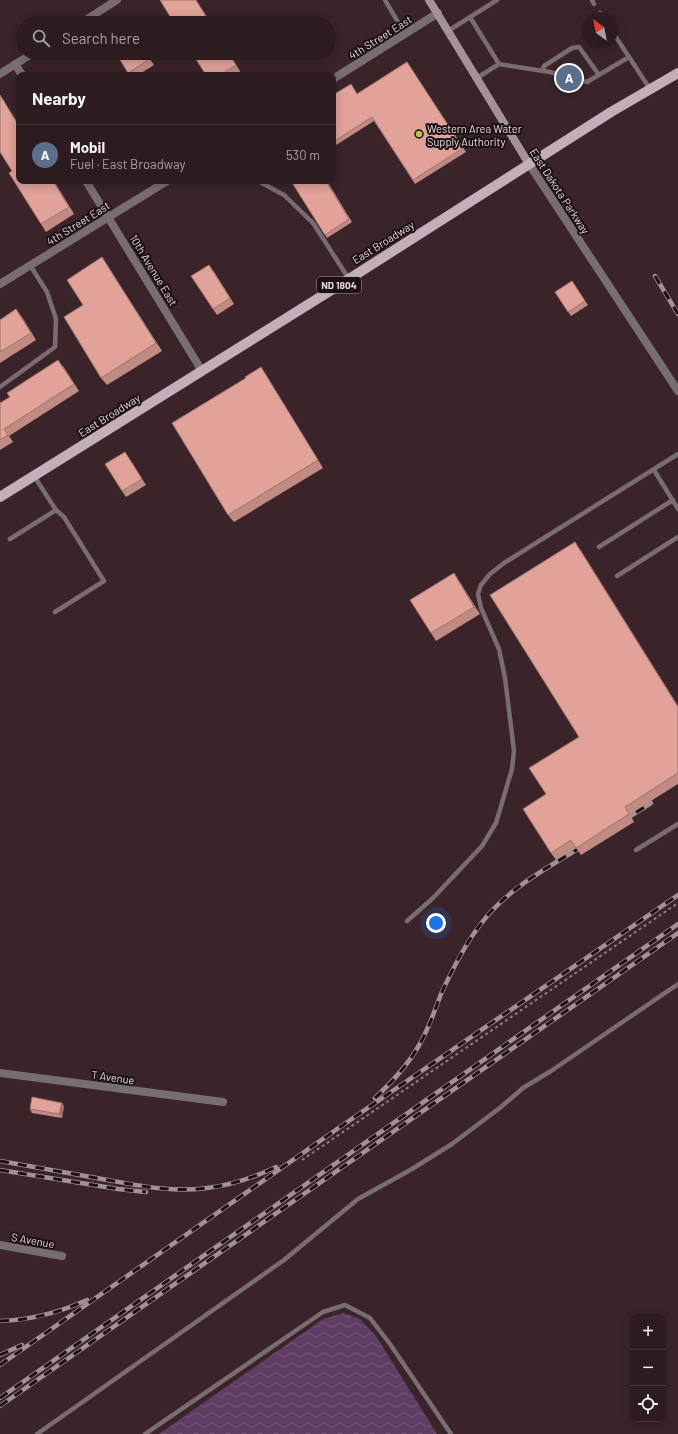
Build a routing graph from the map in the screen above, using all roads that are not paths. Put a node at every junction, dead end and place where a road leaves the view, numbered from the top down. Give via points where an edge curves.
1 (118, 0) edge
2 (385, 0) edge
3 (429, 0) edge
4 (497, 0) edge
5 (438, 14) junction
6 (92, 16) edge
7 (470, 17) junction
8 (448, 31) junction
9 (405, 34) junction
10 (618, 40) edge
11 (629, 57) junction
12 (22, 60) edge
13 (15, 64) junction
14 (499, 64) junction
15 (542, 70) junction
16 (20, 72) edge
17 (678, 73) edge
18 (0, 74) edge
19 (599, 75) junction
20 (336, 76) edge
21 (565, 76) dead end
22 (476, 78) junction
23 (576, 79) dead end
24 (650, 89) junction
25 (529, 164) junction
26 (88, 184) edge
27 (162, 184) edge
28 (264, 184) edge
29 (108, 217) junction
30 (30, 265) junction
31 (349, 278) junction
32 (0, 284) edge
33 (202, 371) junction
34 (0, 387) edge
35 (678, 391) edge
36 (678, 454) edge
37 (654, 470) junction
38 (34, 476) junction
39 (0, 497) edge
40 (672, 500) junction
41 (678, 509) edge
42 (56, 510) junction
43 (678, 537) edge
44 (10, 539) dead end
45 (599, 547) dead end
46 (617, 576) dead end
47 (55, 612) dead end
48 (678, 824) edge
49 (636, 850) dead end
50 (406, 921) dead end
51 (678, 984) edge
52 (0, 1073) edge
53 (223, 1102) dead end
54 (0, 1245) edge
55 (62, 1256) dead end
56 (38, 1434) edge
57 (145, 1434) edge
58 (451, 1434) edge

1 - 6 street
2 - 9 lane
3 - 5 main road, East Dakota Parkway
4 - 7 lane
5 - 8 main road, East Dakota Parkway
5 - 9 street, 4th Street East
7 - 8 lane
7 - 14 lane
8 - 22 main road, East Dakota Parkway
9 - 20 street, 4th Street East
10 - 11 lane
11 - 19 lane
11 - 24 lane
12 - 13 street
13 - 16 street
13 - 18 street
14 - 15 lane
14 - 22 lane
15 - 19 lane via 544,66 572,48 579,47
15 - 21 lane
17 - 24 main road, East Broadway / ND 1804
19 - 23 lane via 587,82
22 - 25 main road, East Dakota Parkway
24 - 25 main road, East Broadway / ND 1804
25 - 31 main road, East Broadway / ND 1804
25 - 35 street, East Dakota Parkway
26 - 29 street, 10th Avenue East
27 - 29 street, 4th Street East
28 - 31 lane via 284,195 313,223
29 - 30 street, 4th Street East
29 - 33 street, 10th Avenue East
30 - 32 street, 4th Street East
30 - 34 lane via 47,292 56,319 55,348
31 - 33 main road, East Broadway / ND 1804
33 - 38 main road, East Broadway / ND 1804
36 - 37 lane
37 - 40 lane
37 - 50 lane via 504,563 481,585 478,594 481,608 499,649 505,678 514,751 512,769 496,823 482,846 432,899
38 - 39 main road, East Broadway / ND 1804
38 - 42 lane
40 - 41 lane
40 - 45 lane
42 - 44 lane
42 - 47 lane via 64,517 104,581
43 - 46 lane
48 - 49 lane
51 - 56 lane via 523,1088 452,1144 358,1199 284,1260
52 - 53 street, T Avenue
54 - 55 street, S Avenue
57 - 58 lane via 324,1312 344,1305 370,1318

